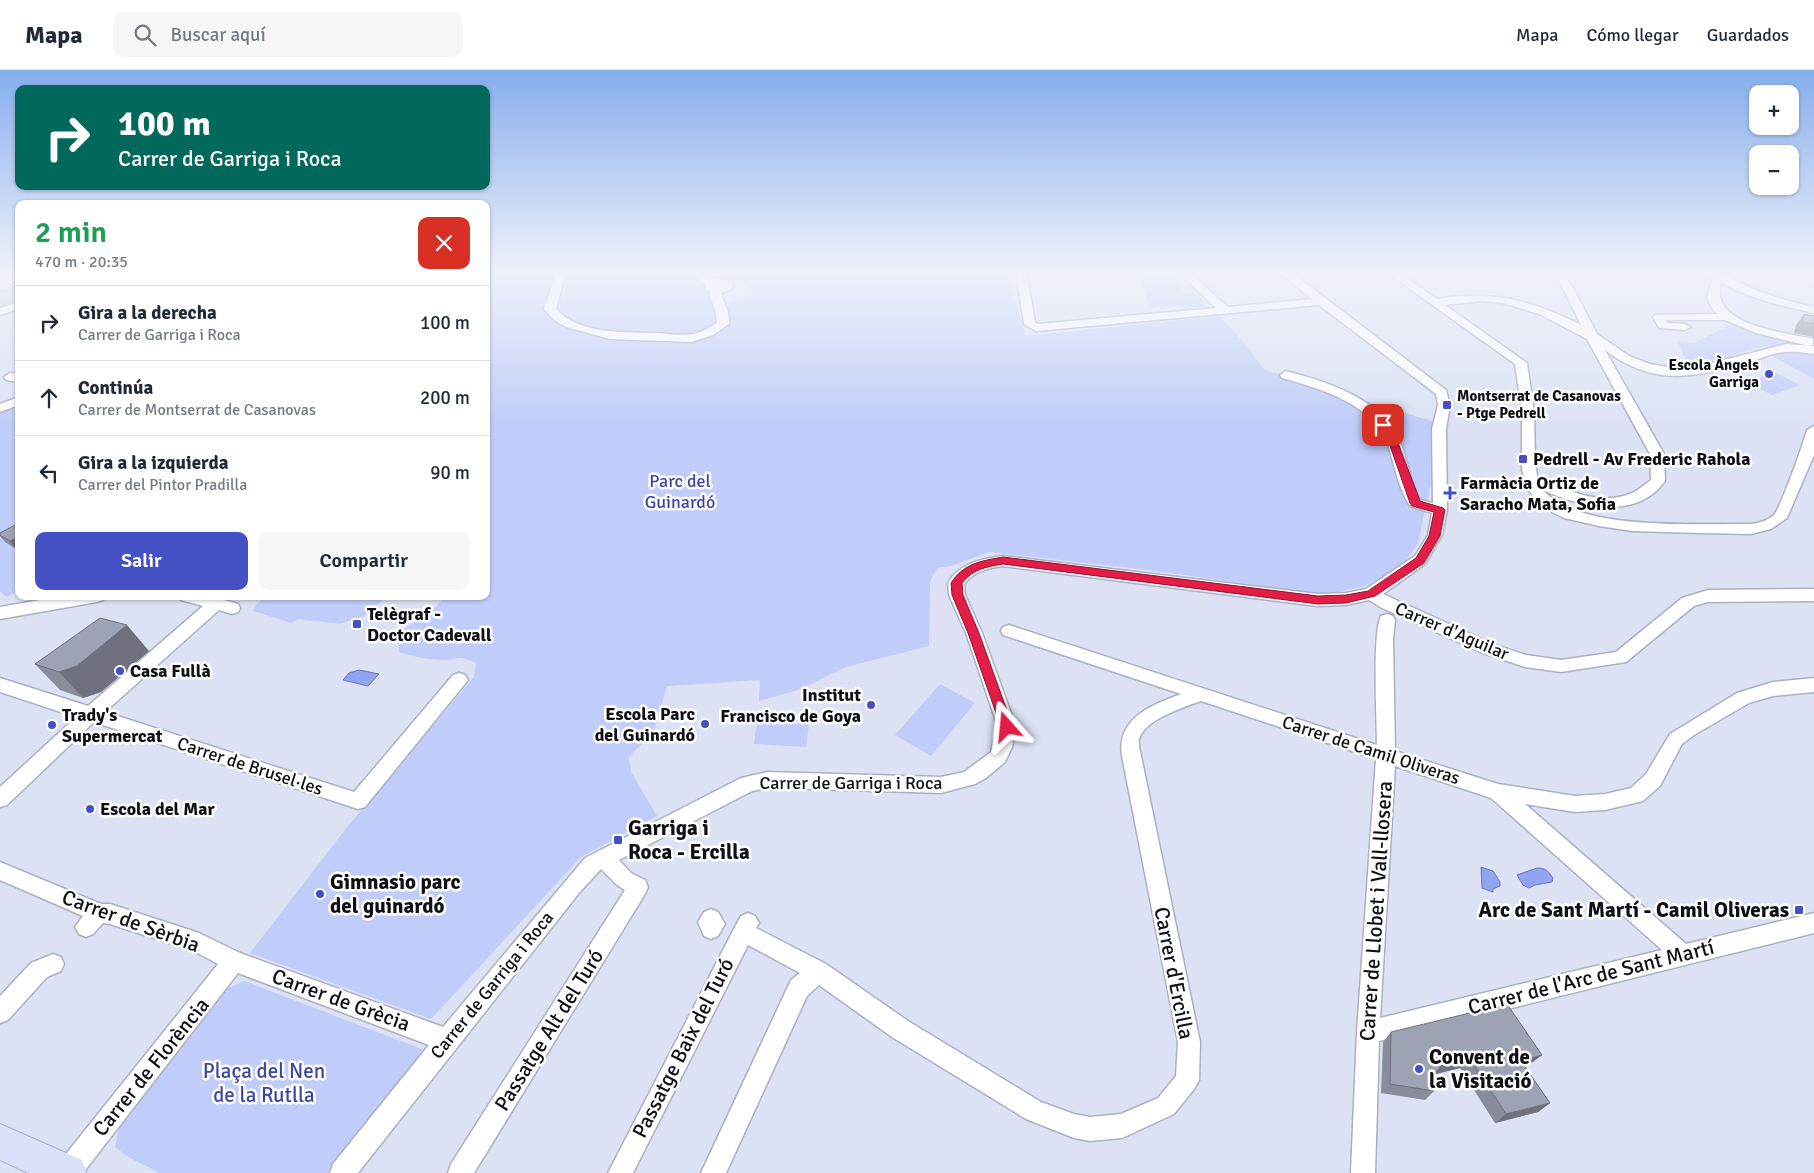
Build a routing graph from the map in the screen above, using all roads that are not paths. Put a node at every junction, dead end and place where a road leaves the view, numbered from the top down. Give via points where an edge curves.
1 (567, 323) edge
2 (723, 323) edge
3 (1030, 323) edge
4 (1082, 323) edge
5 (1352, 323) edge
6 (1465, 323) edge
7 (1565, 323) edge
8 (1585, 323) edge
9 (1662, 323) edge
10 (1737, 323) edge
11 (1684, 326) dead end
12 (1592, 337) junction
13 (1814, 343) edge
14 (1814, 350) edge
15 (1286, 375) dead end
16 (15, 402) edge
17 (0, 408) edge
18 (1813, 437) edge
19 (1532, 479) junction
20 (1440, 510) junction
21 (1371, 594) junction
22 (1814, 595) edge
23 (74, 600) edge
24 (202, 600) edge
25 (0, 613) edge
26 (1387, 620) dead end
27 (1008, 631) dead end
28 (458, 680) dead end
29 (0, 685) edge
30 (1814, 685) edge
31 (1201, 694) junction
32 (90, 715) junction
33 (1386, 755) junction
34 (1498, 792) junction
35 (0, 799) edge
36 (603, 858) junction
37 (0, 871) edge
38 (1814, 923) edge
39 (745, 928) joint
40 (1683, 955) junction
41 (234, 961) junction
42 (53, 964) dead end
43 (818, 971) junction
44 (0, 1012) edge
45 (1368, 1032) junction
46 (447, 1040) junction
47 (0, 1142) edge
48 (68, 1173) edge
49 (342, 1173) edge
50 (460, 1173) edge
51 (620, 1173) edge
52 (713, 1173) edge
53 (1363, 1173) edge

1 - 2 street via 610,335 691,338 709,333
3 - 4 street via 1034,328
5 - 20 street via 1442,393
6 - 19 street via 1521,363
7 - 12 street
8 - 12 street
9 - 11 street
10 - 13 street
12 - 14 street via 1642,366 1690,373 1786,348
12 - 19 street via 1657,454 1658,481 1637,497 1607,504 1562,495
15 - 20 street via 1338,393 1372,413 1392,440 1415,503
16 - 17 street
18 - 19 street via 1780,518 1766,526 1751,529 1627,526 1579,518 1555,509 1541,498
20 - 21 street via 1434,536 1420,560
21 - 22 street, Carrer d'Aguilar via 1489,649 1525,661 1561,666 1620,658 1688,602 1708,596
21 - 36 street, Carrer de Garriga i Roca via 1318,600 1003,561 976,565 956,583 957,595 1007,727 1003,747 989,765 968,779 941,785 767,780 748,784
23 - 25 street
24 - 32 street via 224,606
26 - 33 street, Carrer de Llobet i Vall-llosera
27 - 31 street, Carrer de Camil Oliveras
28 - 32 street, Carrer de Brusel·les via 358,801
29 - 32 street, Carrer de Brusel·les
30 - 34 street via 1773,689 1743,698 1688,730 1676,739 1654,780 1636,795 1575,804
31 - 33 street, Carrer de Camil Oliveras
31 - 43 street, Carrer d'Ercilla via 1140,722 1130,739 1189,1042 1187,1080 1166,1106 1122,1126 1104,1129 1074,1126 1034,1112 900,1029
32 - 35 street
33 - 34 street, Carrer de Camil Oliveras
33 - 45 street, Carrer de Llobet i Vall-llosera
34 - 40 street, Carrer de Camil Oliveras
36 - 46 street, Carrer de Garriga i Roca via 585,871
36 - 50 street, Passatge Alt del Turó via 624,879 638,887
37 - 41 street, Carrer de Sèrbia via 99,913 199,944
38 - 40 street, Carrer de l'Arc de Sant Martí
39 - 43 street, Carrer d'Ercilla
39 - 51 street, Passatge Baix del Turó
40 - 45 street, Carrer de l'Arc de Sant Martí
41 - 46 street, Carrer de Grècia
41 - 48 street, Carrer de Florència
42 - 44 street via 39,970
43 - 52 street via 799,988
45 - 53 street, Carrer de Llobet i Vall-llosera
46 - 49 street, Carrer de Garriga i Roca
47 - 48 street

